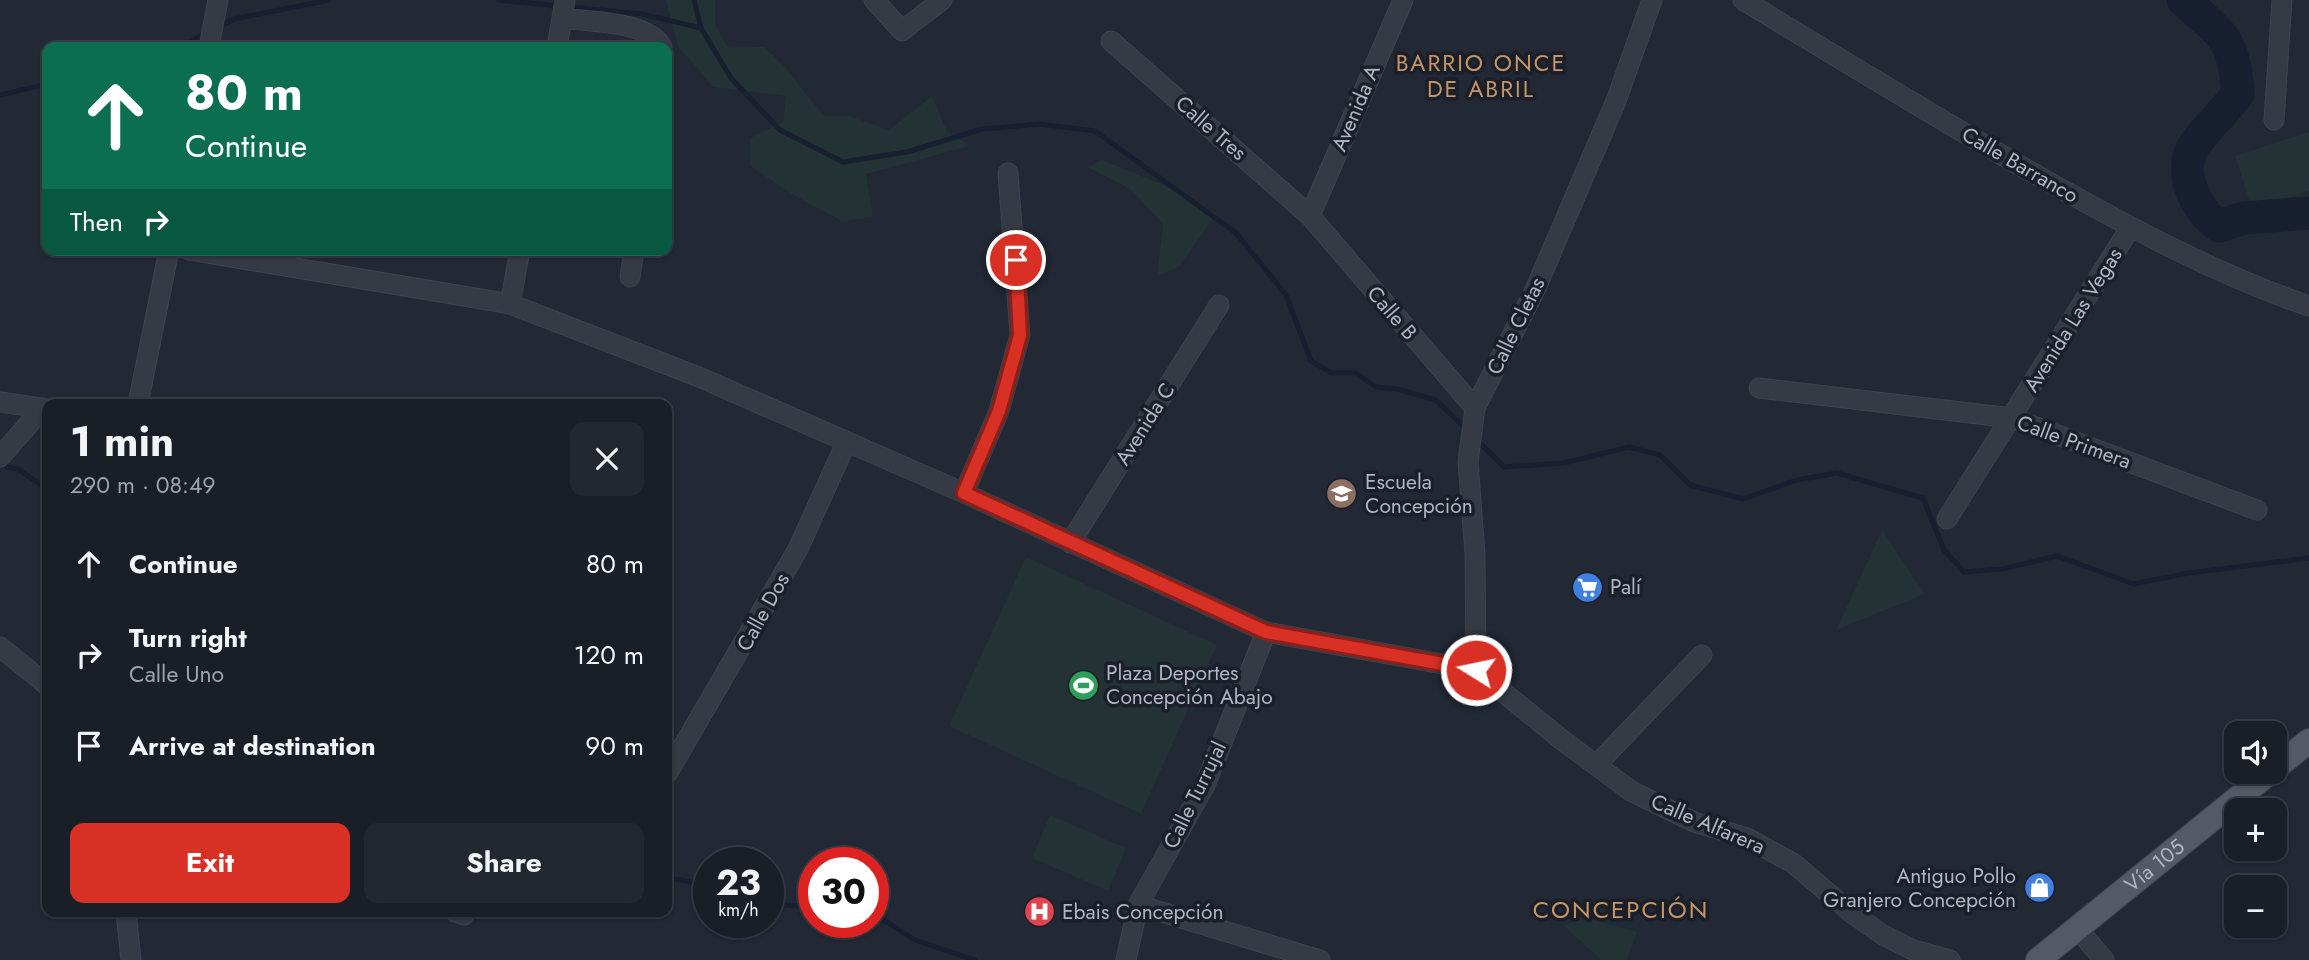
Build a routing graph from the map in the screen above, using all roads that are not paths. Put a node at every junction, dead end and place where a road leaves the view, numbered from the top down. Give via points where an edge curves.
1 (218, 0) edge
2 (874, 0) edge
3 (942, 0) edge
4 (1403, 0) edge
5 (1652, 0) edge
6 (1743, 0) edge
7 (2281, 0) edge
8 (564, 9) edge
9 (1111, 41) dead end
10 (210, 42) edge
11 (558, 42) edge
12 (659, 42) edge
13 (2274, 120) dead end
14 (1008, 173) dead end
15 (1310, 216) junction
16 (2130, 228) junction
17 (168, 256) edge
18 (225, 256) edge
19 (519, 256) edge
20 (633, 256) edge
21 (630, 277) dead end
22 (510, 304) junction
23 (1219, 305) dead end
24 (2309, 306) edge
25 (1759, 388) dead end
26 (139, 399) edge
27 (0, 402) edge
28 (1475, 408) junction
29 (42, 409) edge
30 (42, 412) edge
31 (2012, 418) junction
32 (846, 443) junction
33 (0, 457) edge
34 (964, 493) junction
35 (2257, 510) dead end
36 (1947, 519) dead end
37 (1070, 542) junction
38 (1266, 632) junction
39 (0, 647) edge
40 (1702, 654) dead end
41 (1476, 670) junction
42 (42, 681) edge
43 (2309, 741) edge
44 (2287, 758) edge
45 (1597, 764) junction
46 (672, 765) edge
47 (2255, 784) edge
48 (1138, 905) junction
49 (127, 917) edge
50 (2077, 928) junction
51 (131, 960) edge
52 (1126, 960) edge
53 (1320, 960) edge
54 (1950, 960) edge
55 (2038, 960) edge
56 (2104, 960) edge

1 - 10 street
2 - 3 street via 902,31
4 - 15 street, Avenida A
5 - 28 street, Calle Cletas via 1616,101 1535,290
6 - 16 street, Calle Barranco via 1975,141
7 - 13 street
8 - 11 street
8 - 12 street via 645,30
9 - 15 street, Calle Tres
14 - 34 street via 1020,335 999,411
15 - 28 street, Calle B
16 - 24 street, Calle Barranco
16 - 31 street, Avenida Las Vegas
17 - 26 street
18 - 22 street
19 - 22 street
20 - 21 street
22 - 32 street via 699,377
23 - 37 street, Avenida C
25 - 31 street, Calle Primera
27 - 29 street
28 - 41 street, Calle Cletas via 1468,463
30 - 33 street
31 - 35 street, Calle Primera
31 - 36 street, Avenida Las Vegas
32 - 34 street
32 - 46 street, Calle Dos via 798,549
34 - 37 street
37 - 38 street
38 - 41 street
38 - 48 street, Calle Turrujal via 1205,785
39 - 42 street
40 - 45 street
41 - 45 street, Calle Alfarera
43 - 44 main road
45 - 54 street, Calle Alfarera via 1631,791 1693,822 1747,838 1793,863 1884,935 1913,950
47 - 50 main road, Vía 105
48 - 52 street, Calle Turrujal
48 - 53 street
49 - 51 street
50 - 55 main road, Vía 105
50 - 56 street

